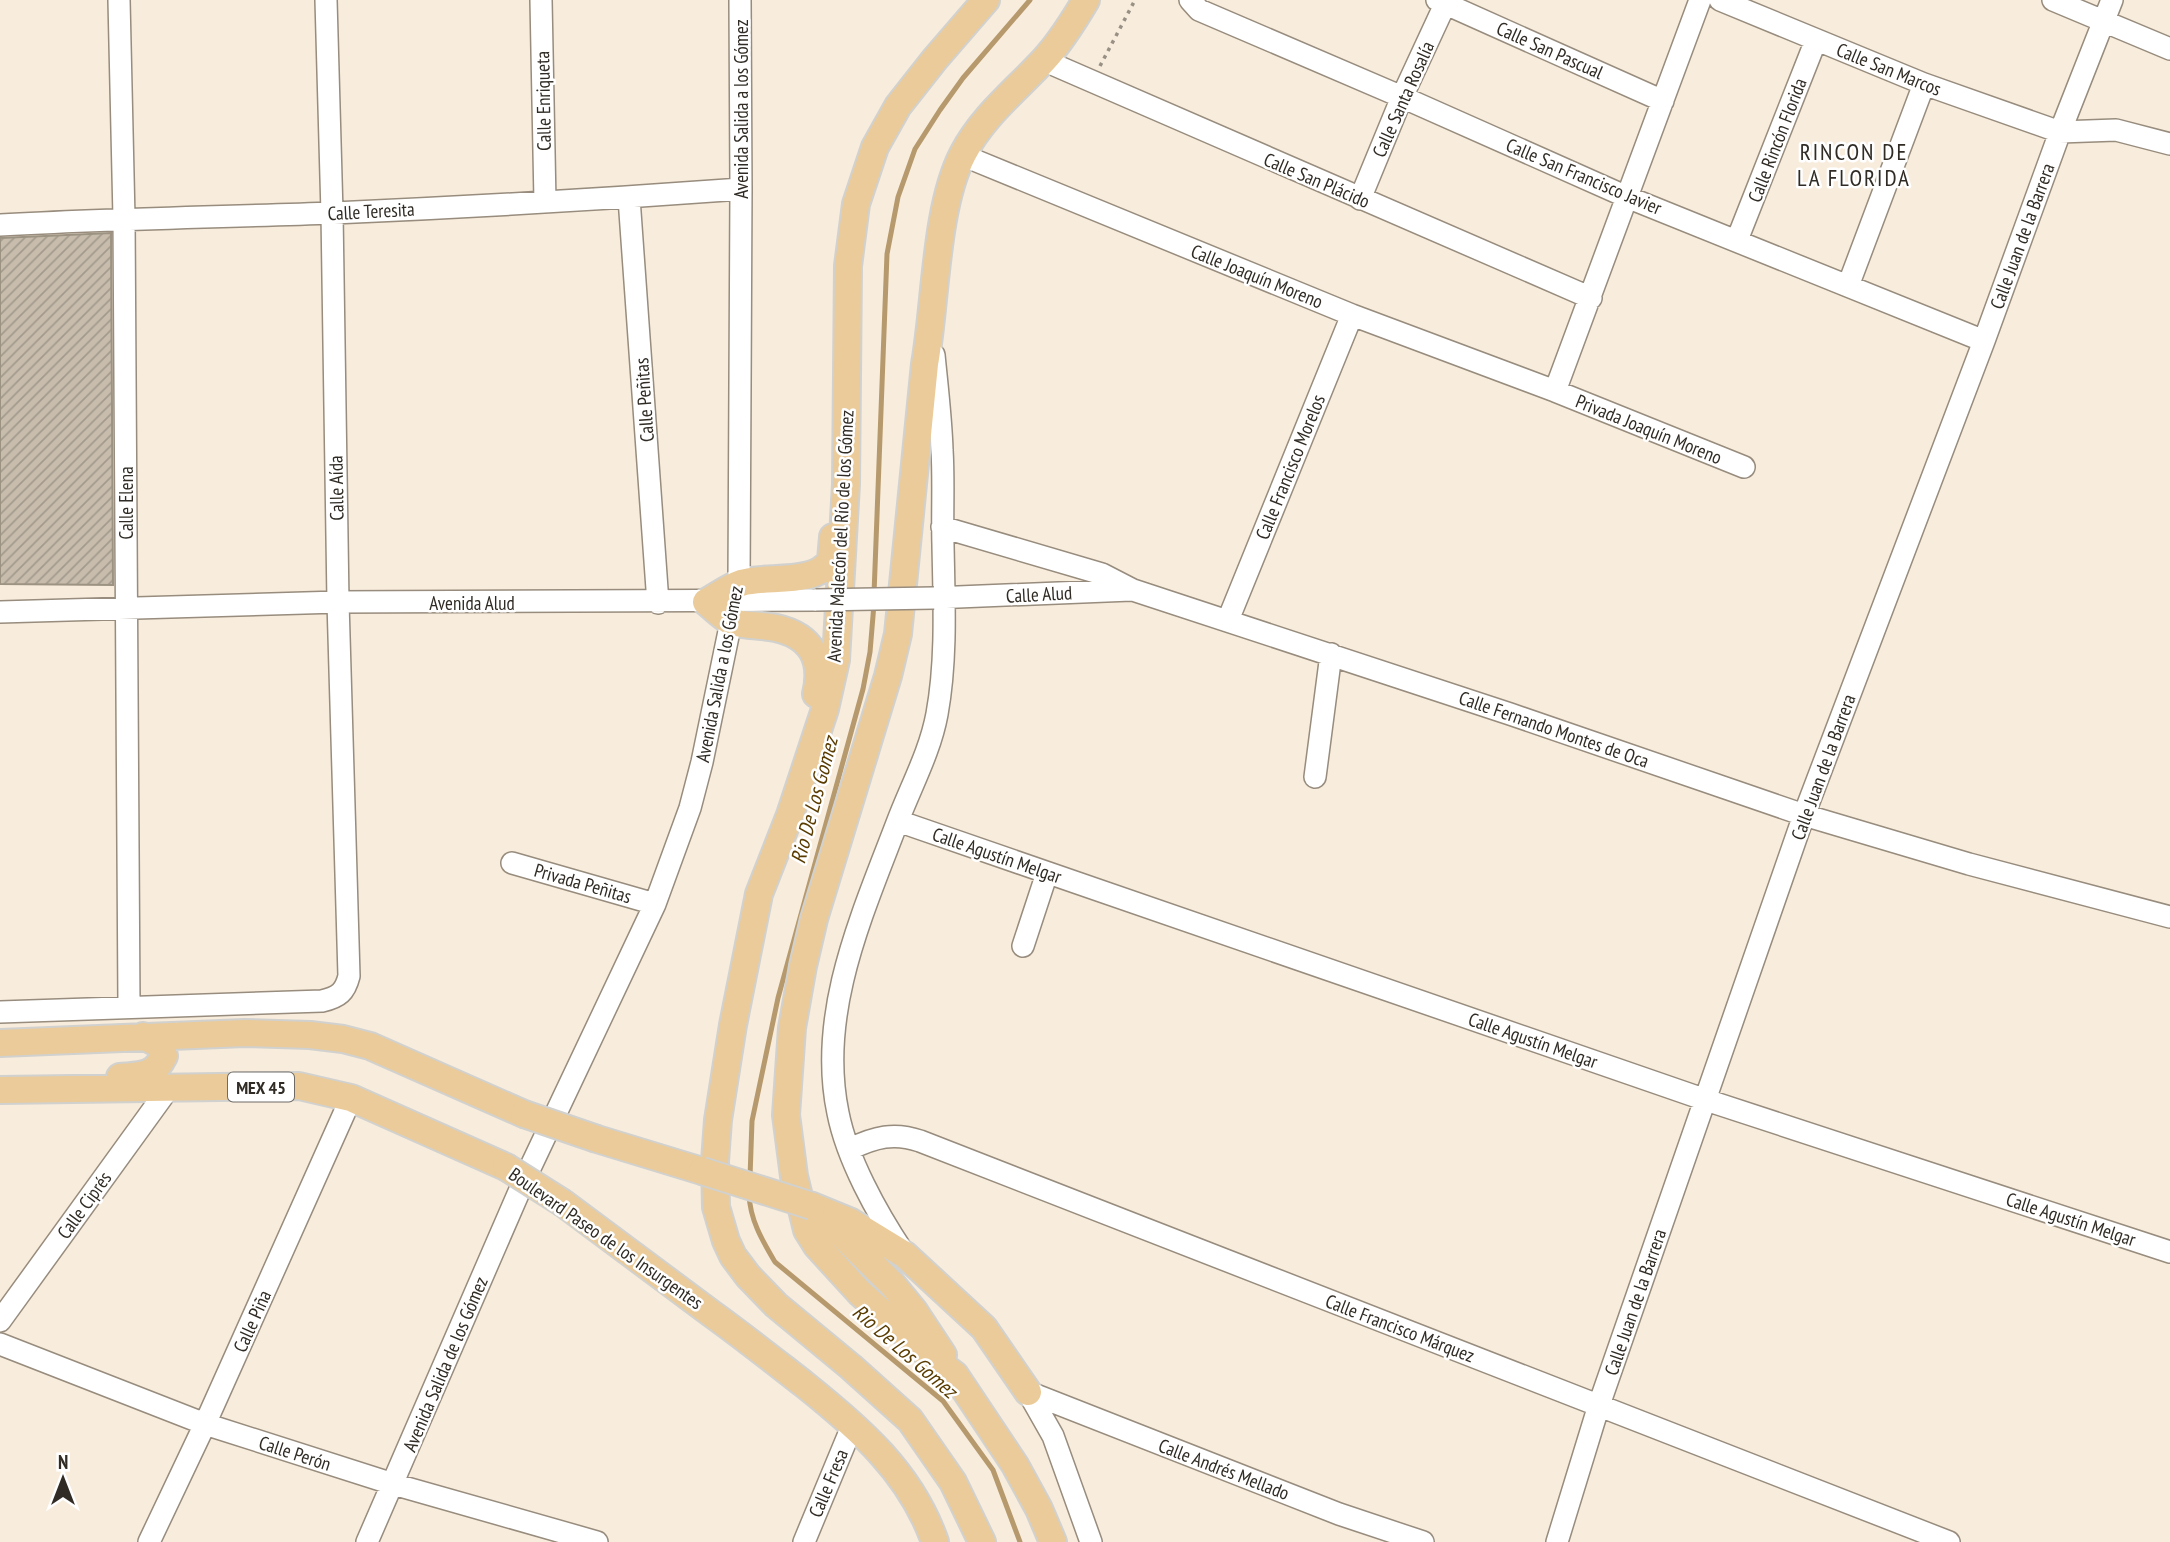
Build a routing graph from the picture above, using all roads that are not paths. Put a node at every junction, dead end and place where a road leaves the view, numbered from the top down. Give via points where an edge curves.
1 (119, 0) edge
2 (326, 0) edge
3 (541, 0) edge
4 (740, 0) edge
5 (986, 0) edge
6 (1086, 0) edge
7 (1190, 0) edge
8 (1700, 0) edge
9 (1720, 0) edge
10 (2053, 0) edge
11 (2112, 0) edge
12 (1443, 1) edge
13 (2103, 21) junction
14 (1816, 40) junction
15 (2170, 49) edge
16 (1043, 60) junction
17 (1924, 85) junction
18 (1402, 97) junction
19 (1663, 101) junction
20 (2060, 131) junction
21 (2170, 144) edge
22 (962, 155) junction
23 (741, 189) junction
24 (1627, 197) junction
25 (629, 198) junction
26 (1360, 198) junction
27 (545, 202) junction
28 (332, 213) junction
29 (124, 218) junction
30 (0, 225) edge
31 (1737, 240) junction
32 (1848, 286) junction
33 (1591, 298) junction
34 (1352, 315) junction
35 (932, 325) junction
36 (847, 331) junction
37 (1984, 341) junction
38 (1555, 391) junction
39 (1744, 467) dead end
40 (942, 527) junction
41 (1133, 590) junction
42 (939, 598) junction
43 (706, 602) junction
44 (736, 602) junction
45 (338, 603) junction
46 (658, 603) junction
47 (126, 609) junction
48 (0, 612) edge
49 (1228, 620) junction
50 (1331, 654) junction
51 (1314, 777) dead end
52 (1804, 815) junction
53 (898, 821) junction
54 (512, 863) dead end
55 (1047, 873) junction
56 (759, 894) junction
57 (655, 904) junction
58 (2170, 917) edge
59 (1023, 946) dead end
60 (129, 1006) junction
61 (0, 1012) edge
62 (143, 1036) junction
63 (0, 1043) edge
64 (0, 1083) edge
65 (167, 1089) junction
66 (0, 1090) edge
67 (351, 1098) junction
68 (1706, 1100) junction
69 (850, 1149) junction
70 (514, 1176) junction
71 (814, 1207) junction
72 (2170, 1252) edge
73 (905, 1255) junction
74 (0, 1321) edge
75 (0, 1344) edge
76 (955, 1375) junction
77 (1028, 1392) junction
78 (1599, 1405) junction
79 (205, 1424) junction
80 (853, 1424) junction
81 (393, 1484) junction
82 (149, 1542) edge
83 (367, 1542) edge
84 (597, 1542) edge
85 (804, 1542) edge
86 (935, 1542) edge
87 (982, 1542) edge
88 (1053, 1542) edge
89 (1091, 1542) edge
90 (1423, 1542) edge
91 (1557, 1542) edge
92 (1949, 1542) edge

1 - 29 street, Calle Elena
2 - 28 street, Calle Aída
3 - 27 street, Calle Enriqueta
4 - 23 street, Avenida Salida a los Gómez
5 - 36 main road, Avenida Malecón del Río de los Gómez via 898,106 875,147 850,234
6 - 16 main road
7 - 18 street, Calle San Francisco Javier via 1199,10
8 - 19 street
9 - 14 street, Calle San Marcos
10 - 13 street
11 - 13 street, Calle Juan de la Barrera
12 - 18 street, Calle Santa Rosalía
12 - 19 street, Calle San Pascual
13 - 15 street
13 - 20 street, Calle Juan de la Barrera
14 - 17 street, Calle San Marcos
14 - 31 street, Calle Rincón Florida
16 - 22 main road via 981,126
16 - 26 street, Calle San Plácido
17 - 20 street, Calle San Marcos
17 - 32 street
18 - 24 street, Calle San Francisco Javier
18 - 26 street, Calle Santa Rosalía
19 - 24 street
20 - 21 street, Calle San Marcos via 2116,130
20 - 37 street, Calle Juan de la Barrera
22 - 34 street, Calle Joaquín Moreno
22 - 35 main road via 942,231
23 - 25 street, Calle Teresita
23 - 44 street, Avenida Salida a los Gómez
24 - 31 street, Calle San Francisco Javier
24 - 33 street
25 - 27 street, Calle Teresita
25 - 46 street, Calle Peñitas
26 - 33 street, Calle San Plácido
27 - 28 street, Calle Teresita
28 - 29 street, Calle Teresita
28 - 45 street, Calle Aída
29 - 30 street, Calle Teresita
29 - 47 street, Calle Elena
31 - 32 street, Calle San Francisco Javier
32 - 37 street, Calle San Francisco Javier
33 - 38 street
34 - 38 street, Calle Joaquín Moreno
34 - 49 street, Calle Francisco Morelos
35 - 40 street via 942,450
35 - 76 main road via 898,634 803,966 792,1028 786,1115 807,1230 859,1292
36 - 44 main road via 834,375 831,560 810,575 765,579
36 - 56 main road, Avenida Malecón del Río de los Gómez via 846,484 836,660 825,709
37 - 52 street, Calle Juan de la Barrera
38 - 39 street, Privada Joaquín Moreno
40 - 41 street, Calle Fernando Montes de Oca via 1102,574
40 - 42 street
41 - 42 street, Calle Alud
41 - 49 street, Calle Fernando Montes de Oca
42 - 44 street, bridge
42 - 53 street via 941,672 936,716
43 - 44 main road
43 - 44 main road
43 - 46 street, Avenida Alud
44 - 56 main road via 803,640 819,670 817,692 773,822
44 - 57 street, Avenida Salida a los Gómez via 690,808
45 - 46 street, Avenida Alud
45 - 47 street, Avenida Alud
45 - 60 street, Calle Aída via 349,976 345,988 337,998 322,1001
47 - 48 street, Avenida Alud
47 - 60 street, Calle Elena
49 - 50 street, Calle Fernando Montes de Oca
50 - 51 street
50 - 52 street, Calle Fernando Montes de Oca
52 - 58 street, Calle Fernando Montes de Oca
52 - 68 street, Calle Juan de la Barrera
53 - 55 street, Calle Agustín Melgar
53 - 69 street via 839,993 833,1072 838,1112
54 - 57 street, Privada Peñitas
55 - 59 street
55 - 68 street, Calle Agustín Melgar
56 - 87 main road, Avenida Malecón del Río de los Gómez via 718,1120 716,1207 726,1241 748,1276 776,1305 910,1420 953,1482
57 - 70 street, Avenida Salida a los Gómez
60 - 61 street
62 - 63 main road
62 - 64 main road via 161,1045 164,1056 159,1068 143,1075
62 - 71 main road, bridge via 245,1033 343,1039 370,1046 524,1114
65 - 66 main road, Boulevard Paseo de los Insurgentes / MEX 45
65 - 67 main road, Boulevard Paseo de los Insurgentes / MEX 45 via 299,1086
65 - 74 street, Calle Ciprés
67 - 70 main road, Boulevard Paseo de los Insurgentes / MEX 45
67 - 79 street, Calle Piña
68 - 72 street, Calle Agustín Melgar
68 - 78 street, Calle Juan de la Barrera
69 - 73 street via 874,1205
69 - 78 street, Calle Francisco Márquez via 879,1137 906,1136
70 - 80 main road, Boulevard Paseo de los Insurgentes / MEX 45, bridge via 563,1203
70 - 81 street, Avenida Salida de los Gómez
71 - 73 main road via 851,1222
71 - 76 main road via 914,1311
73 - 77 main road via 984,1328
75 - 79 street, Calle Perón
76 - 88 main road via 1015,1465
77 - 89 street via 1053,1436
77 - 90 street, Calle Andrés Mellado via 1339,1514
78 - 91 street, Calle Juan de la Barrera
78 - 92 street, Calle Francisco Márquez
79 - 81 street, Calle Perón
79 - 82 street, Calle Piña
80 - 85 street, Calle Fresa
80 - 86 main road, MEX 45 via 897,1470 918,1501
81 - 83 street, Avenida Salida de los Gómez
81 - 84 street, Calle Perón

